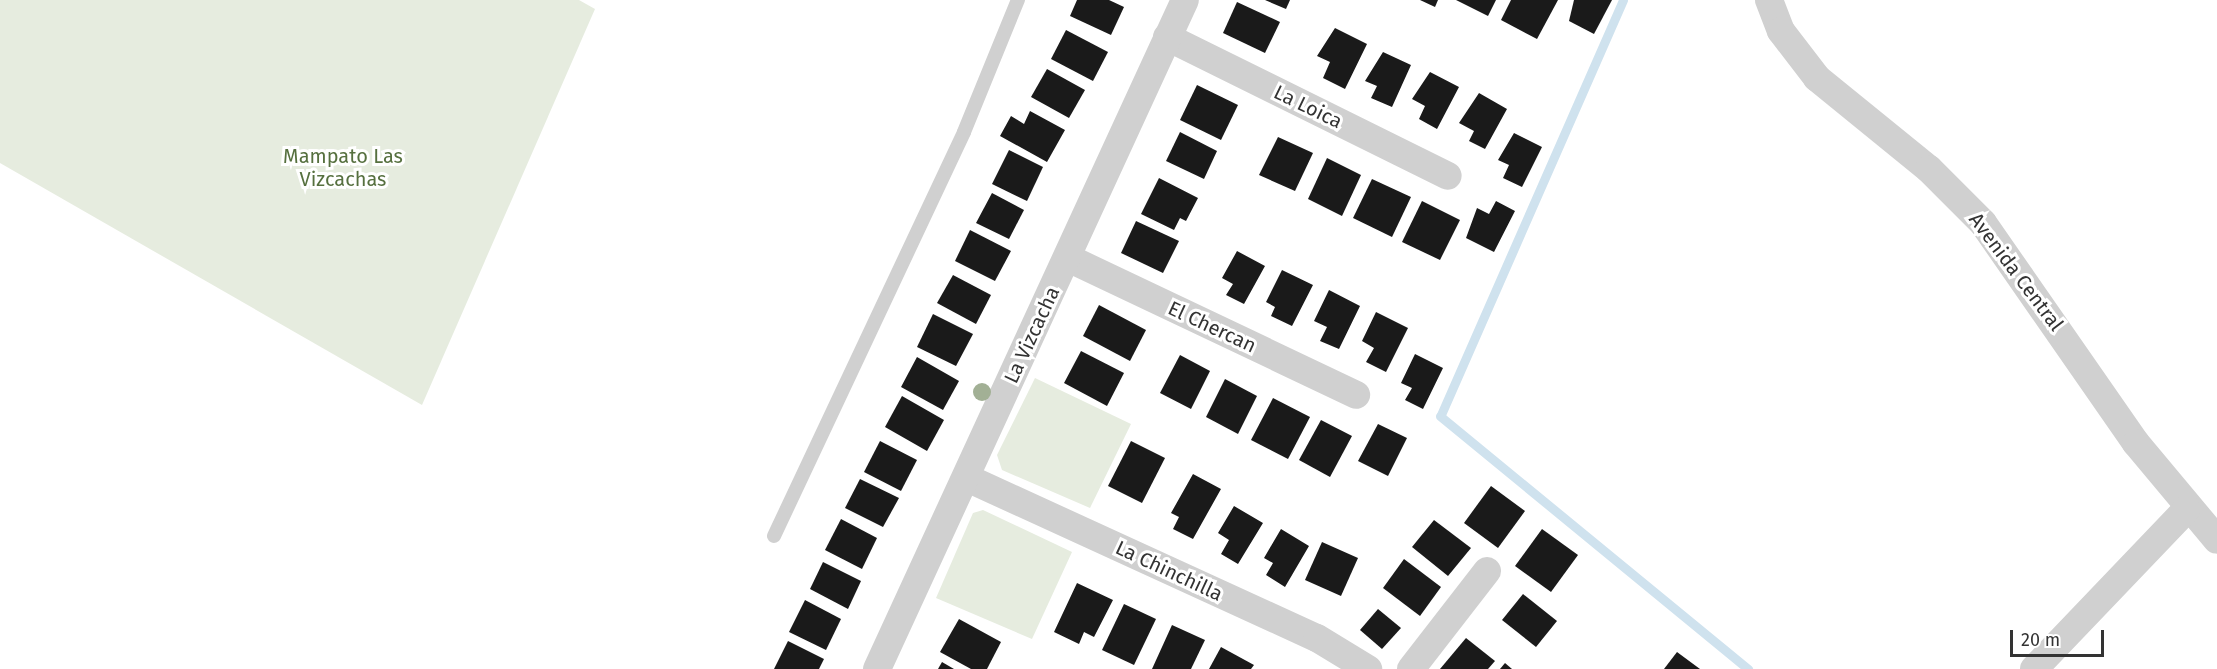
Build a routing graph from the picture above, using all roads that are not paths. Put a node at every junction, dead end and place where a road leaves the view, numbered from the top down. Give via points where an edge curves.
1 (1018, 0) edge
2 (1185, 0) edge
3 (1769, 0) edge
4 (1167, 37) junction
5 (1448, 176) dead end
6 (1068, 258) junction
7 (1356, 395) dead end
8 (967, 478) junction
9 (2187, 509) junction
10 (774, 536) dead end
11 (2217, 540) edge
12 (1487, 571) dead end
13 (877, 669) edge
14 (1368, 669) edge
15 (1411, 669) edge
16 (2034, 669) edge

1 - 10 lane via 964,132
2 - 4 street, La Vizcacha
3 - 9 street, Avenida Central via 1781,31 1817,78 1929,169 1983,223
4 - 5 street, La Loica
4 - 6 street, La Vizcacha
6 - 7 street, El Chercan
6 - 8 street, La Vizcacha
8 - 13 street, La Vizcacha
8 - 14 street, La Chinchilla via 1317,638
9 - 11 street, Avenida Central
9 - 16 street
12 - 15 street

